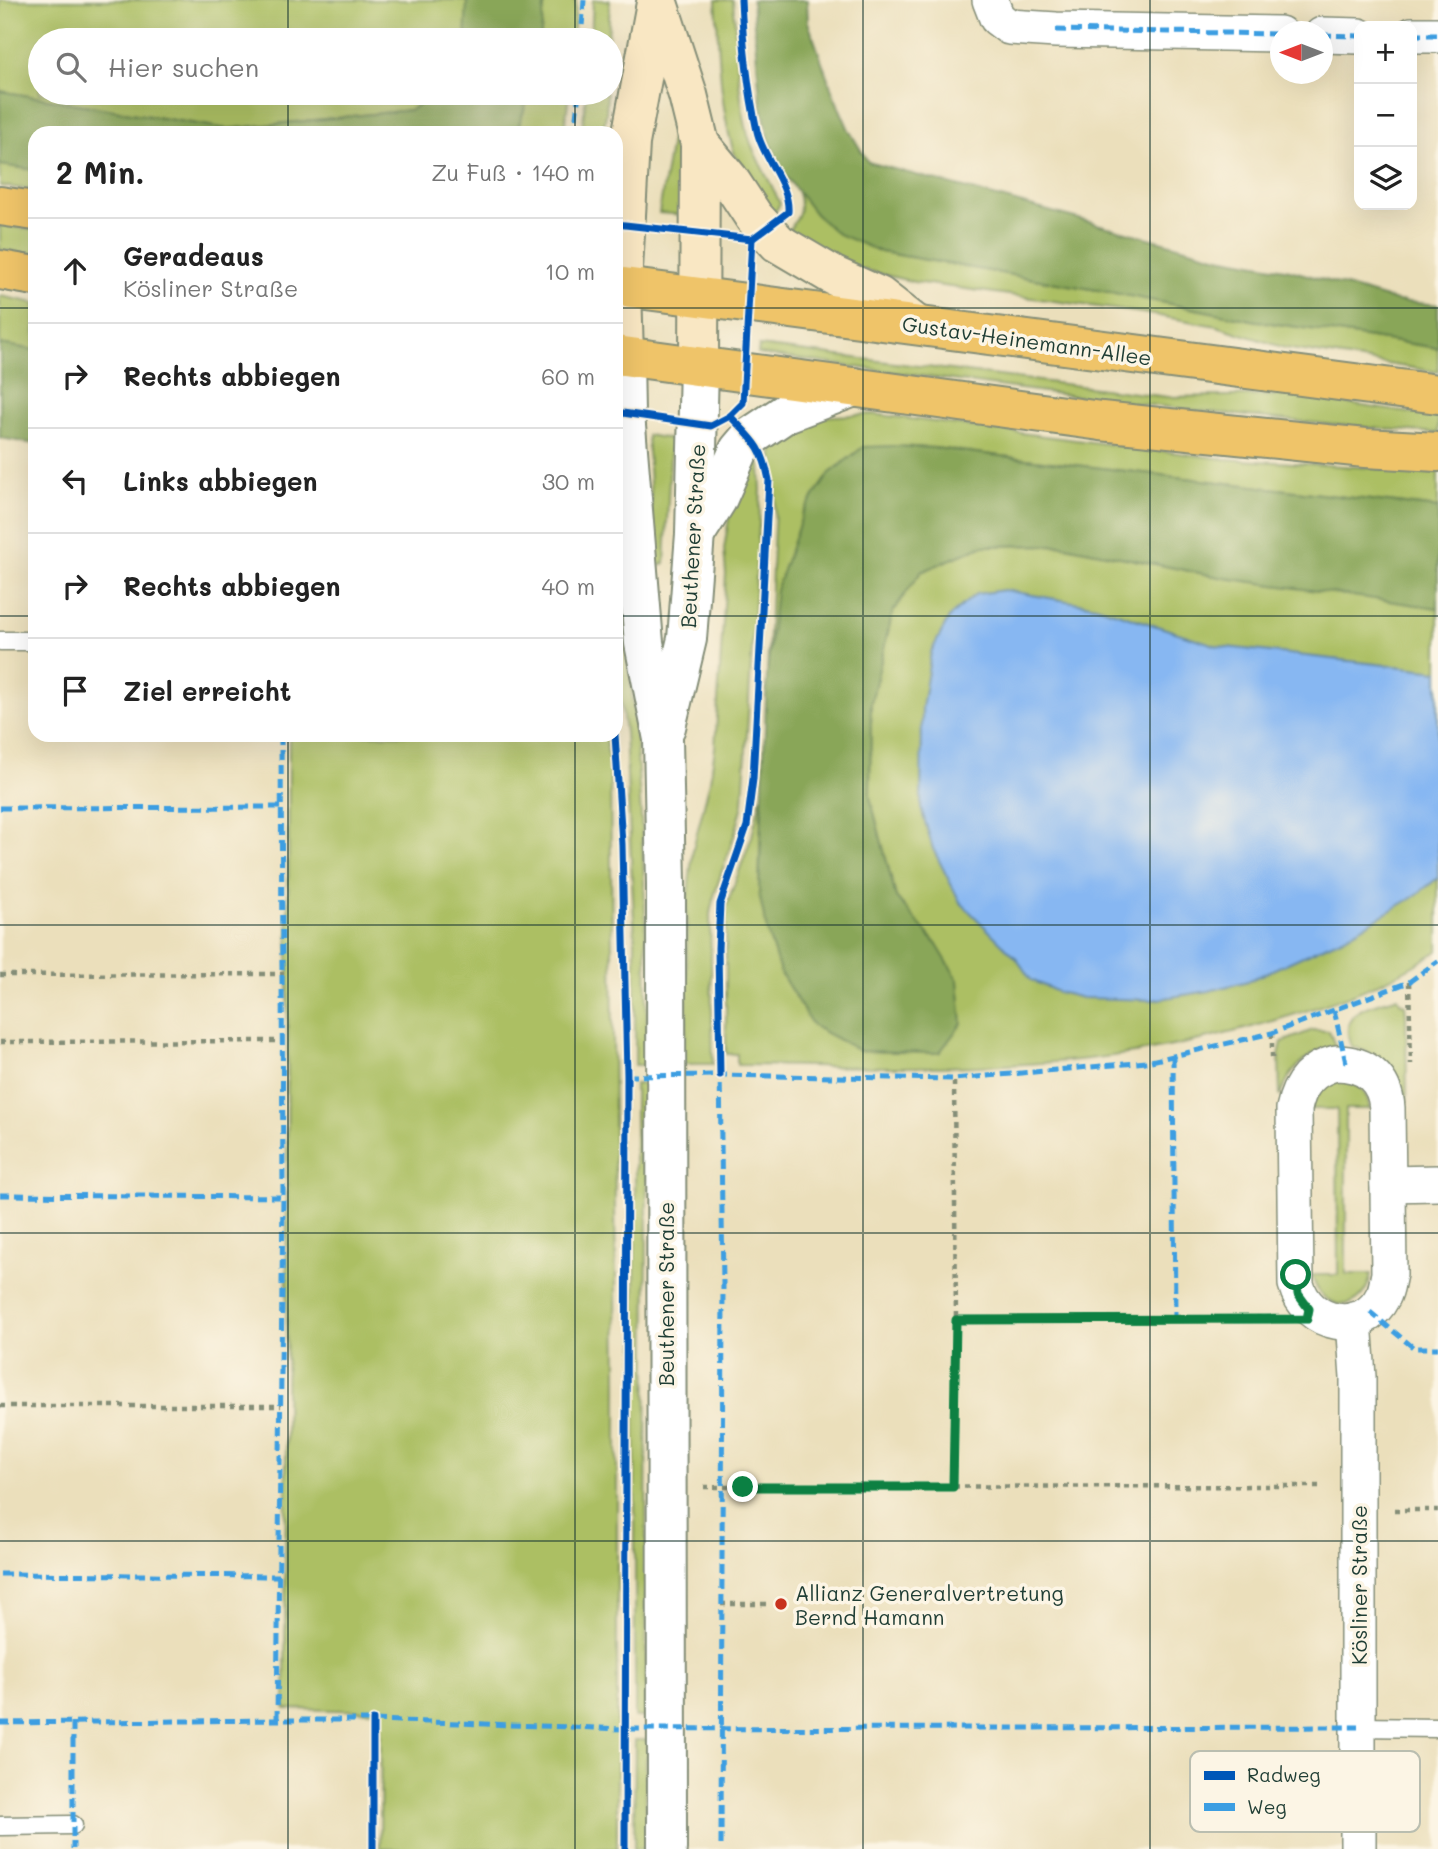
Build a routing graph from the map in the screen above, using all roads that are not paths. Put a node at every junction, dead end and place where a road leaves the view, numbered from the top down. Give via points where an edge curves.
1 (657, 0) edge
2 (990, 0) edge
3 (1056, 15) edge
4 (1270, 33) edge
5 (1333, 35) edge
6 (1417, 35) edge
7 (1438, 35) edge
8 (1354, 36) edge
9 (700, 144) junction
10 (623, 155) edge
11 (0, 206) edge
12 (28, 210) edge
13 (0, 270) edge
14 (28, 275) edge
15 (623, 286) edge
16 (700, 296) junction
17 (915, 324) junction
18 (623, 355) edge
19 (699, 365) junction
20 (854, 387) junction
21 (623, 390) edge
22 (1438, 394) edge
23 (1438, 452) edge
24 (623, 509) edge
25 (695, 534) junction
26 (636, 545) junction
27 (0, 641) edge
28 (28, 641) edge
29 (663, 739) junction
30 (1438, 1183) edge
31 (1388, 1184) junction
32 (1354, 1320) junction
33 (1358, 1727) junction
34 (1438, 1728) edge
35 (1358, 1751) edge
36 (73, 1825) dead end
37 (0, 1826) edge
38 (667, 1849) edge

1 - 9 main road, Beuthener Straße
1 - 10 main road, Beuthener Straße
2 - 3 street via 997,18 1009,27
3 - 4 street
5 - 8 street
6 - 7 street
9 - 16 main road, Beuthener Straße
9 - 17 main road via 778,243 879,296
11 - 12 main road
13 - 14 main road
15 - 16 main road, Gustav-Heinemann-Allee
16 - 17 main road, Gustav-Heinemann-Allee
16 - 19 main road, Beuthener Straße
17 - 22 main road, Gustav-Heinemann-Allee
18 - 19 main road
19 - 20 main road
19 - 25 street, Beuthener Straße
20 - 23 main road via 1101,421
20 - 25 street via 786,413 750,437 738,450 717,500
21 - 26 street, Beuthener Straße
24 - 26 street
25 - 29 street, Beuthener Straße via 687,639
26 - 29 street, Beuthener Straße via 644,643
27 - 28 lane
29 - 38 street, Beuthener Straße
30 - 31 street
31 - 32 street via 1387,1285 1378,1305
31 - 32 street via 1387,1108 1382,1085 1356,1065 1336,1063 1318,1069 1299,1090 1294,1109 1296,1284 1298,1294 1319,1317
32 - 33 street, Kösliner Straße
33 - 34 lane
33 - 35 street, Kösliner Straße
36 - 37 lane

